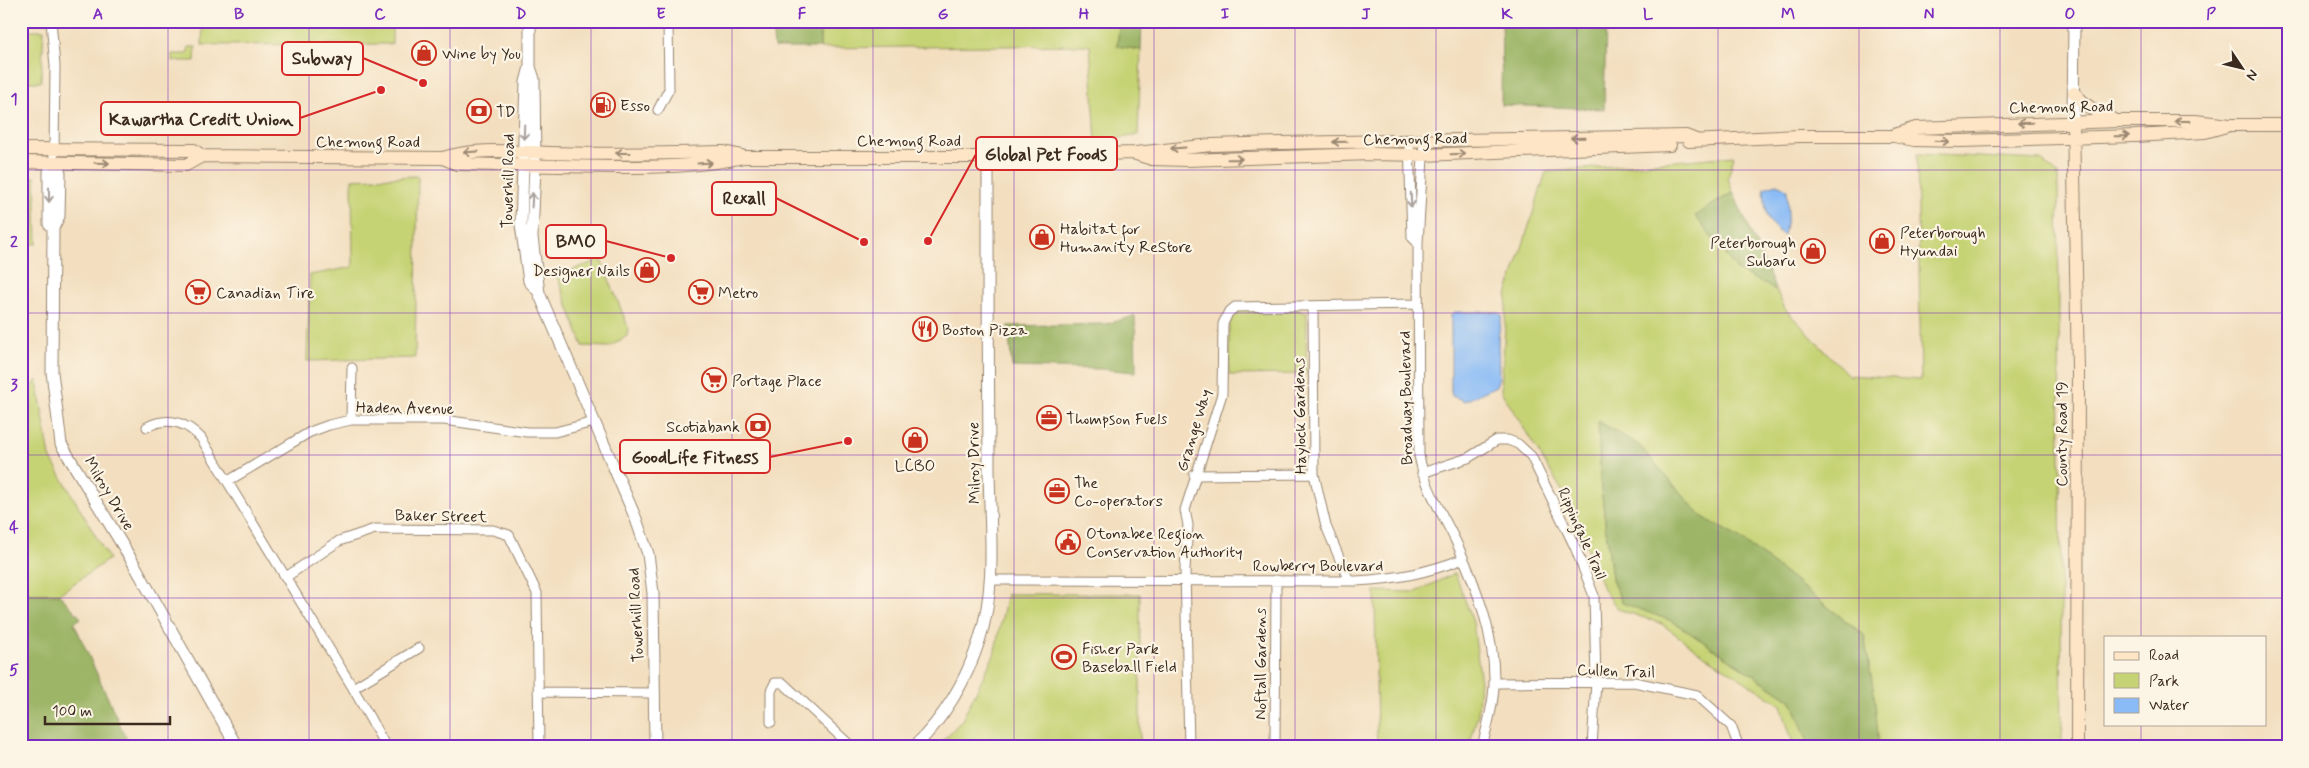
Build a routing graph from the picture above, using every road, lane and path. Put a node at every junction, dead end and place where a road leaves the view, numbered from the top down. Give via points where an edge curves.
1 (21, 21) edge
2 (51, 21) edge
3 (530, 21) edge
4 (668, 21) edge
5 (2074, 21) edge
6 (2074, 93) junction
7 (658, 110) dead end
8 (2119, 121) junction
9 (2073, 122) junction
10 (2230, 125) junction
11 (2288, 125) edge
12 (1894, 136) junction
13 (2073, 138) junction
14 (1696, 140) junction
15 (1409, 141) junction
16 (1424, 141) junction
17 (21, 149) edge
18 (529, 152) junction
19 (1135, 153) junction
20 (1409, 155) junction
21 (1423, 155) junction
22 (54, 156) junction
23 (744, 157) junction
24 (988, 157) junction
25 (444, 158) junction
26 (21, 162) edge
27 (529, 166) junction
28 (1418, 243) junction
29 (1418, 304) junction
30 (1313, 306) junction
31 (352, 368) dead end
32 (352, 420) junction
33 (594, 422) junction
34 (147, 427) dead end
35 (1422, 473) junction
36 (1314, 474) junction
37 (1194, 475) junction
38 (228, 481) junction
39 (1463, 559) junction
40 (286, 576) junction
41 (990, 580) junction
42 (1187, 580) junction
43 (1276, 580) junction
44 (1349, 581) junction
45 (419, 648) dead end
46 (1596, 682) junction
47 (1494, 683) junction
48 (353, 688) junction
49 (538, 692) junction
50 (655, 693) junction
51 (771, 722) dead end
52 (237, 747) edge
53 (386, 747) edge
54 (539, 747) edge
55 (655, 747) edge
56 (852, 747) edge
57 (914, 747) edge
58 (1189, 747) edge
59 (1275, 747) edge
60 (1482, 747) edge
61 (1592, 747) edge
62 (1739, 747) edge
63 (2077, 747) edge

1 - 2 street
2 - 22 street via 55,59
3 - 18 street, Towerhill Road via 530,67 534,79
4 - 7 street via 669,89
5 - 6 street
6 - 8 main road via 2100,115
6 - 9 street
8 - 9 main road, Chemong Road
10 -> 8 main road, Chemong Road via 2195,120
9 -> 12 main road, Chemong Road via 1916,128
9 - 13 main road, County Road 19
10 - 11 main road, Chemong Road
13 -> 10 main road, Chemong Road via 2205,132
12 -> 13 main road, Chemong Road via 1960,141
12 - 14 main road, Chemong Road
13 - 63 main road, County Road 19 via 2078,370
14 -> 16 main road, Chemong Road via 1686,136
21 -> 14 main road, Chemong Road via 1670,145
15 - 16 main road, Chemong Road
15 -> 19 main road, Chemong Road via 1212,145
15 - 20 street, Broadway Boulevard
16 - 21 street, Broadway Boulevard
17 - 22 main road, Chemong Road
23 -> 18 main road, Chemong Road via 724,152
18 -> 25 main road, Chemong Road via 464,152
18 - 27 street, Towerhill Road
19 -> 20 main road, Chemong Road via 1152,159 1186,160
19 - 24 main road, Chemong Road
20 - 21 main road, Chemong Road
20 -> 28 street, Broadway Boulevard via 1412,237
21 - 28 street, Broadway Boulevard
22 - 25 main road, Chemong Road via 186,165 202,156
22 - 26 main road, Chemong Road
22 - 52 street, Milroy Drive via 60,173 59,216 53,228 52,372 61,444 134,564
23 - 24 main road, Chemong Road
27 -> 23 main road, Chemong Road via 658,166 721,162
24 - 41 street, Milroy Drive
25 - 27 main road, Chemong Road via 457,164
27 - 33 street, Towerhill Road via 532,237 540,292
28 - 29 street, Broadway Boulevard
29 - 30 street, Grange Way
29 - 35 street, Broadway Boulevard via 1419,455
30 - 36 street, Haylock Gardens
30 - 37 street, Grange Way via 1235,307 1228,313 1223,324 1222,394
31 - 32 street
32 - 33 street, Haden Avenue via 444,420 527,432 555,432
32 - 38 street, Haden Avenue via 310,432
33 - 50 street, Towerhill Road via 648,554 653,593
34 - 38 street via 172,421 189,428 201,438
35 - 39 street, Broadway Boulevard
35 - 46 street, Rippingale Trail via 1468,458 1497,440 1518,444 1531,456 1576,547 1594,596
36 - 37 street
36 - 44 street, Haylock Gardens via 1326,526
37 - 42 street, Grange Way via 1185,510 1188,524
38 - 40 street
39 - 44 street, Rowberry Boulevard via 1395,579
39 - 47 street, Broadway Boulevard via 1478,595 1490,641
40 - 48 street
40 - 49 street, Baker Street via 339,541 375,529 501,531 509,535 537,593
41 - 42 street, Rowberry Boulevard
41 - 57 street, Milroy Drive via 979,641 958,691 932,729
42 - 43 street, Rowberry Boulevard
42 - 58 street, Grange Way
43 - 44 street, Rowberry Boulevard
43 - 59 street, Noftall Gardens
45 - 48 street
46 - 47 street, Cullen Trail
46 - 61 street, Rippingale Trail
46 - 62 street, Cullen Trail via 1651,684 1697,695 1731,726
47 - 60 street, Broadway Boulevard
48 - 53 street
49 - 50 street
49 - 54 street, Baker Street
50 - 55 street, Towerhill Road
51 - 56 street via 771,692 775,683 783,683

